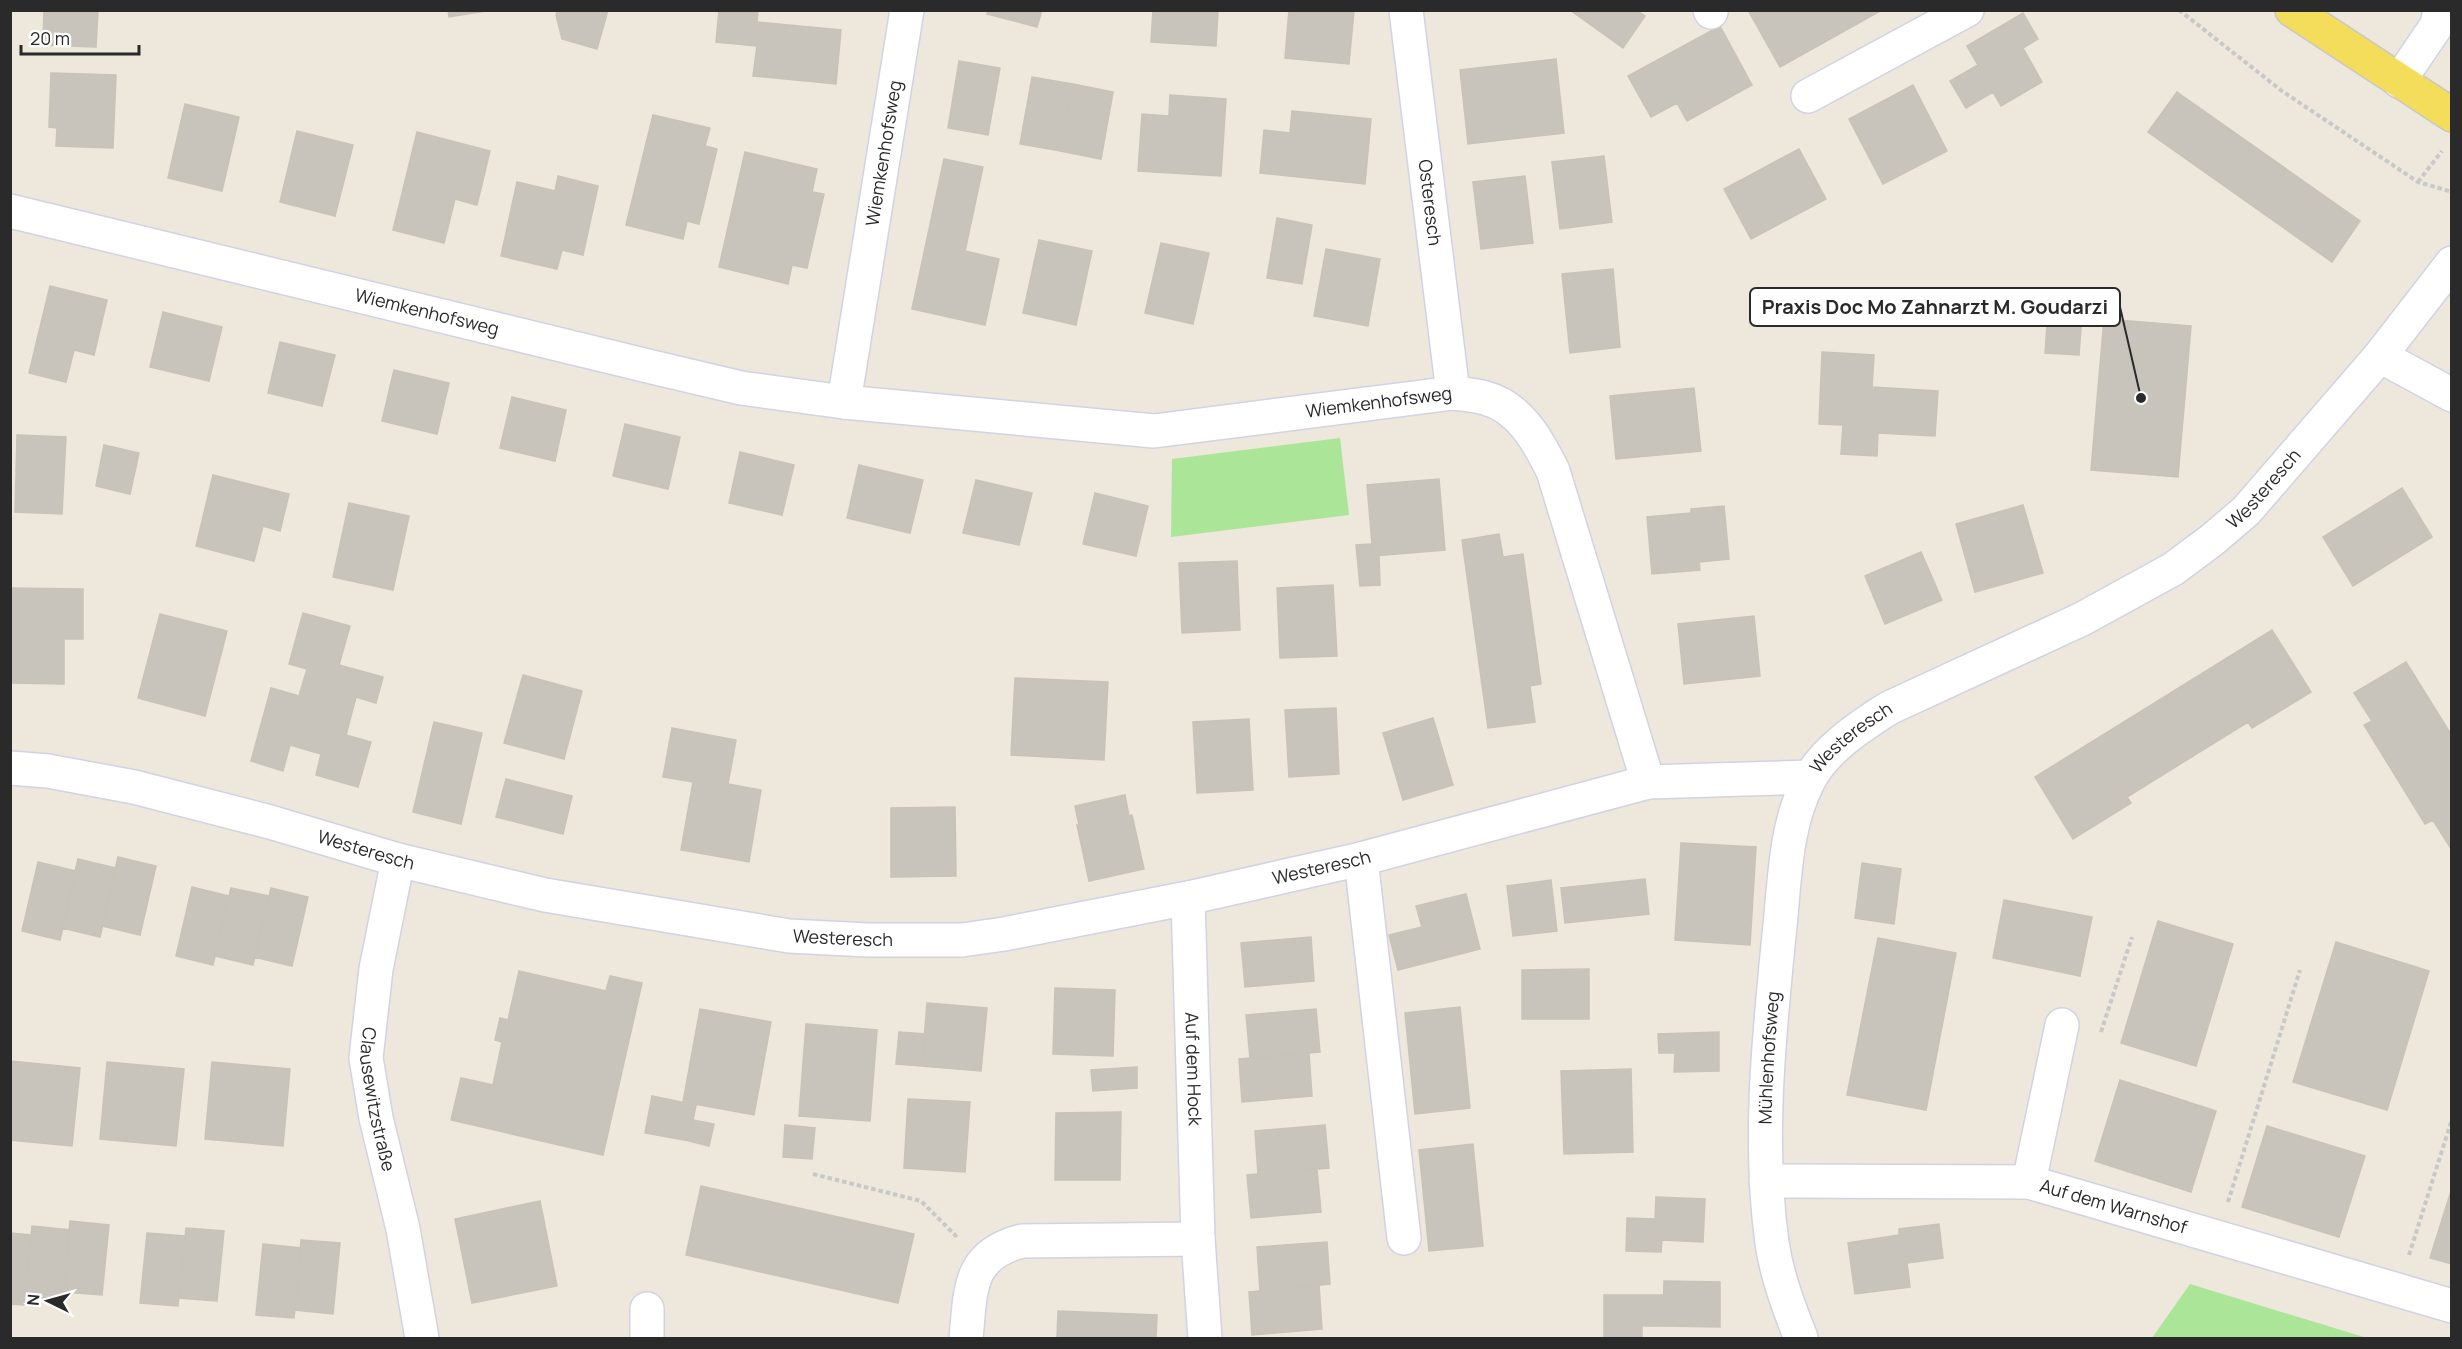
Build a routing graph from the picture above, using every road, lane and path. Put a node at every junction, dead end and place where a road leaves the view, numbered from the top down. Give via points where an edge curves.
1 (907, 10) edge
2 (1406, 10) edge
3 (1966, 10) edge
4 (2179, 10) edge
5 (2292, 10) edge
6 (2440, 10) edge
7 (2399, 81) junction
8 (1808, 96) dead end
9 (2451, 115) edge
10 (2445, 147) dead end
11 (2418, 182) junction
12 (2451, 192) edge
13 (10, 211) edge
14 (2451, 263) edge
15 (2380, 356) junction
16 (1453, 393) junction
17 (2451, 395) edge
18 (844, 402) junction
19 (10, 768) edge
20 (1809, 777) junction
21 (1648, 782) junction
22 (1361, 859) junction
23 (398, 860) junction
24 (1188, 898) junction
25 (2132, 937) dead end
26 (2300, 970) dead end
27 (2062, 1025) joint
28 (2451, 1119) edge
29 (813, 1174) dead end
30 (1766, 1181) junction
31 (2029, 1182) junction
32 (2217, 1237) junction
33 (1404, 1238) dead end
34 (1198, 1239) junction
35 (982, 1261) junction
36 (2389, 1287) junction
37 (2451, 1306) edge
38 (422, 1338) edge
39 (966, 1338) edge
40 (1205, 1338) edge
41 (1801, 1338) edge

1 - 18 street, Wiemkenhofsweg
2 - 16 street, Osteresch
3 - 8 street
4 - 11 path via 2282,91
5 - 7 main road
6 - 7 street via 2437,25
7 - 9 main road
10 - 11 path
11 - 12 path
13 - 18 street, Wiemkenhofsweg via 741,388
14 - 15 street, Westeresch
15 - 17 street
15 - 20 street, Westeresch via 2246,511 2181,563 2082,619 1889,708 1832,750
16 - 18 street, Wiemkenhofsweg via 1154,430
16 - 21 street, Wiemkenhofsweg via 1487,398 1516,415 1537,440 1553,471
19 - 23 street, Westeresch via 48,771 134,788
20 - 21 street, Westeresch
20 - 30 street, Mühlenhofsweg via 1795,812 1788,846 1771,1023
21 - 22 street, Westeresch
22 - 24 street, Westeresch
22 - 33 street
23 - 24 street, Westeresch via 545,895 679,918 789,936 868,940 962,940
23 - 38 street, Clausewitzstraße via 376,969 366,1058
24 - 34 street, Auf dem Hock
25 - 27 path via 2101,1032
26 - 32 path
27 - 31 street
28 - 36 path via 2409,1256
29 - 35 path via 921,1201
30 - 31 street, Auf dem Warnshof
30 - 41 street, Mühlenhofsweg via 1773,1245 1787,1303
31 - 32 street, Auf dem Warnshof
32 - 36 street, Auf dem Warnshof
34 - 35 street via 1022,1241 1002,1246
34 - 40 street, Auf dem Hock
35 - 39 street via 971,1287
36 - 37 street, Auf dem Warnshof

